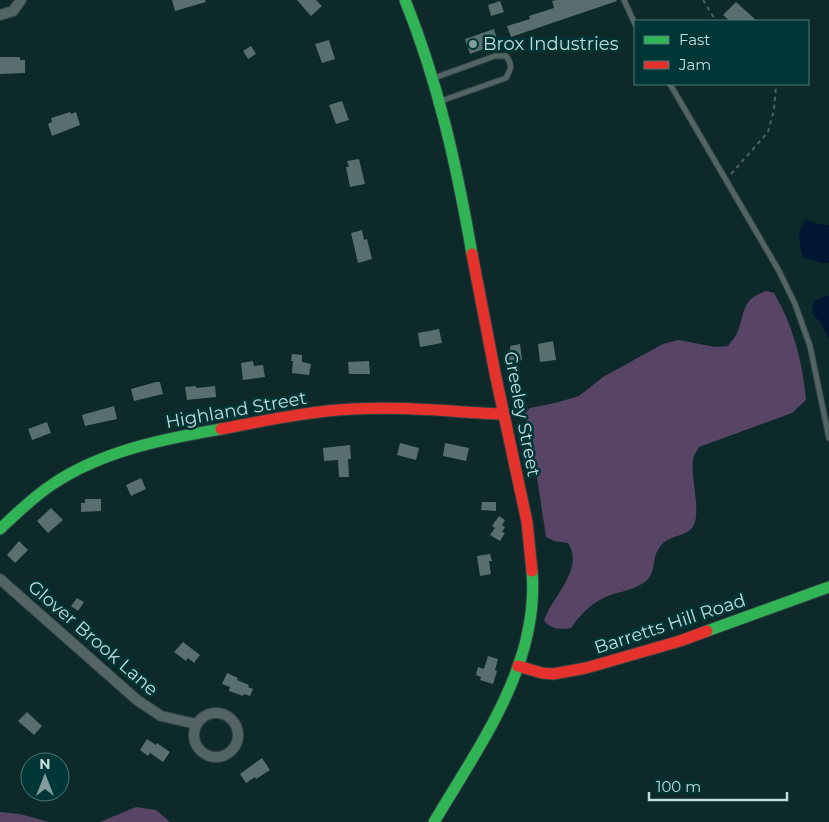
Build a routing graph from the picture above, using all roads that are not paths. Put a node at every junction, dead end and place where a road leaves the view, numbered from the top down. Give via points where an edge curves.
1 (21, 0) edge
2 (406, 0) edge
3 (624, 0) edge
4 (0, 14) edge
5 (634, 22) edge
6 (434, 78) junction
7 (671, 85) edge
8 (441, 101) junction
9 (503, 414) junction
10 (829, 438) edge
11 (0, 529) edge
12 (0, 579) edge
13 (829, 587) edge
14 (518, 666) junction
15 (196, 724) junction
16 (434, 822) edge

1 - 4 street via 12,11
2 - 6 street, Greeley Street
3 - 5 lane
6 - 8 street, Greeley Street
6 - 8 lane via 495,56 506,56 510,62 511,69 506,78
7 - 10 lane via 795,304 810,346
8 - 9 street, Greeley Street
9 - 11 street, Highland Street via 335,411 173,438 124,450 84,465 30,498
9 - 14 street, Greeley Street via 533,565 533,608
12 - 15 street, Glover Brook Lane via 137,700 161,716
13 - 14 street, Barretts Hill Road via 680,641 586,668 542,674
14 - 16 street, Greeley Street via 505,698
15 - 15 street via 195,745 205,755 219,758 236,746 238,730 235,723 223,714 208,714

